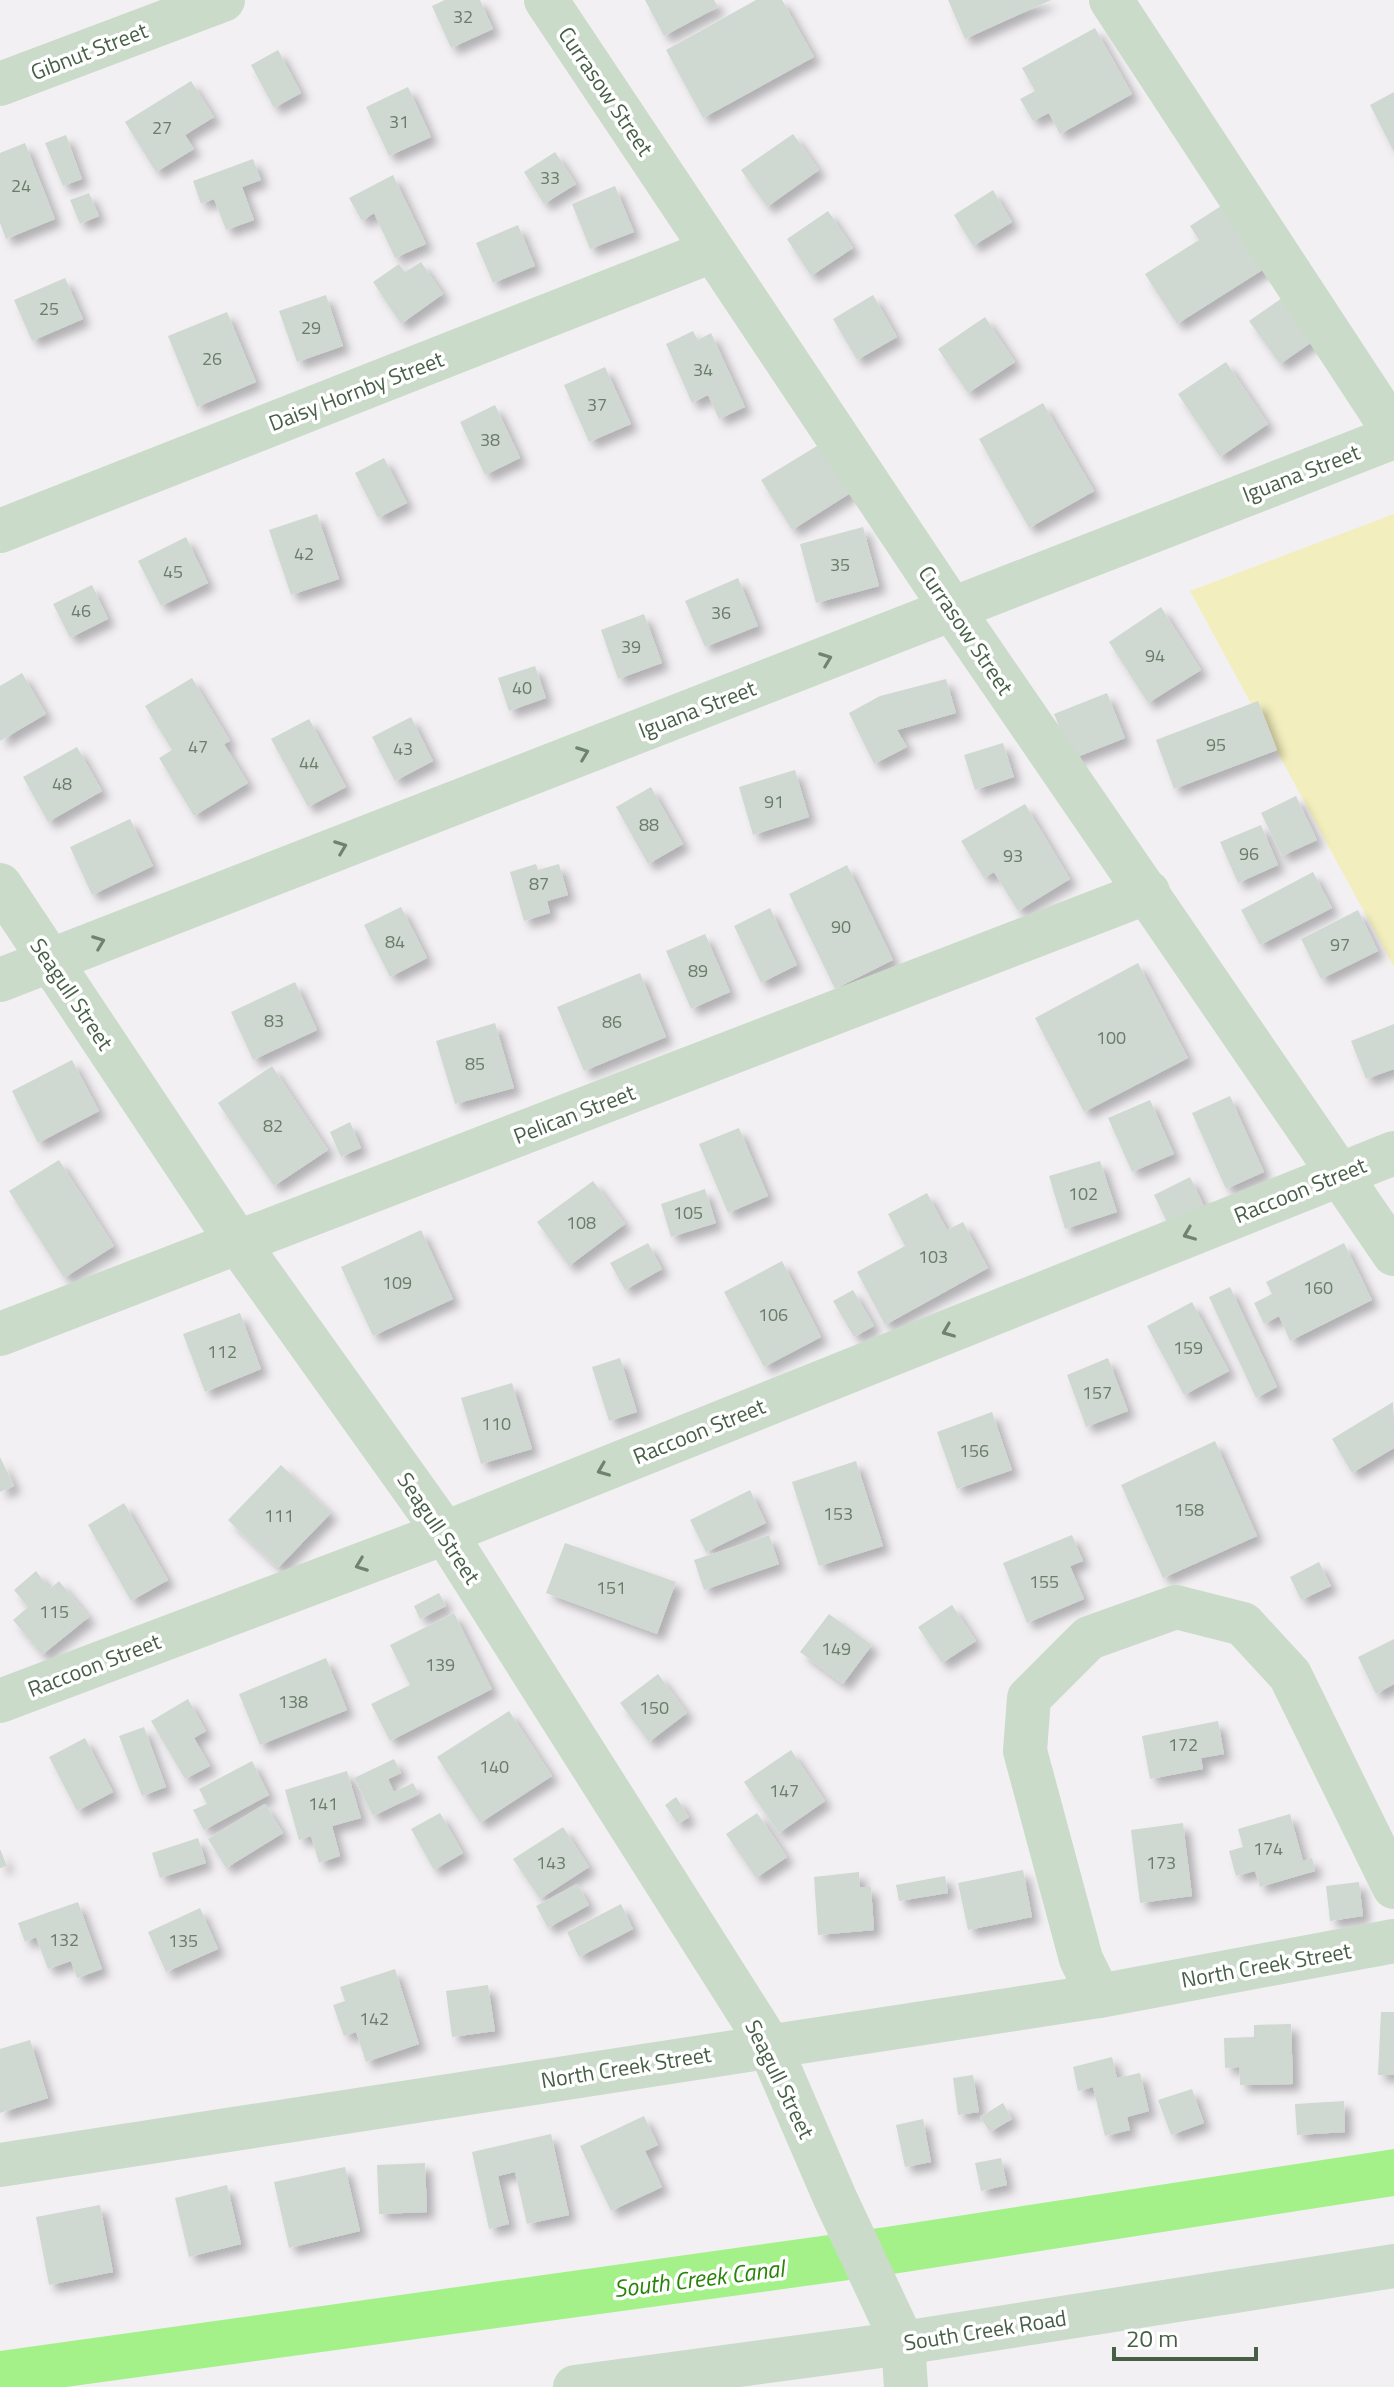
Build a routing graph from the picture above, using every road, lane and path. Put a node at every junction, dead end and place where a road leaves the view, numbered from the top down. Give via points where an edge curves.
1 (223, 0) edge
2 (546, 0) edge
3 (1111, 0) edge
4 (0, 84) edge
5 (712, 251) junction
6 (1394, 435) edge
7 (0, 531) edge
8 (952, 609) junction
9 (0, 885) edge
10 (1148, 892) junction
11 (50, 961) junction
12 (0, 980) edge
13 (1394, 1153) edge
14 (1339, 1174) junction
15 (238, 1243) junction
16 (1394, 1254) edge
17 (0, 1334) edge
18 (445, 1533) junction
19 (0, 1701) edge
20 (1394, 1887) edge
21 (1394, 1941) edge
22 (1099, 1996) junction
23 (769, 2045) junction
24 (0, 2165) edge
25 (1394, 2266) edge
26 (903, 2343) junction
27 (575, 2387) edge
28 (906, 2387) edge

1 - 4 street, Gibnut Street
2 - 5 street, Currasow Street
3 - 6 street
5 - 7 street, Daisy Hornby Street
5 - 8 street, Currasow Street
6 - 8 street, Iguana Street
8 - 10 street, Currasow Street
11 -> 8 street, Iguana Street
9 - 11 street, Seagull Street
10 - 14 street, Currasow Street
10 - 15 street, Pelican Street
11 - 12 street, Iguana Street
11 - 15 street, Seagull Street
13 - 14 street, Raccoon Street
14 - 16 street, Currasow Street
14 -> 18 street, Raccoon Street
15 - 17 street, Pelican Street
15 - 18 street, Seagull Street
18 -> 19 street, Raccoon Street
18 - 23 street, Seagull Street
20 - 22 street via 1290,1675 1243,1624 1176,1607 1089,1638 1029,1698 1025,1751 1081,1959
21 - 22 street, North Creek Street
22 - 23 street, North Creek Street
23 - 24 street, North Creek Street
23 - 26 street, Seagull Street
25 - 26 street, South Creek Road
26 - 27 street, South Creek Road
26 - 28 street

